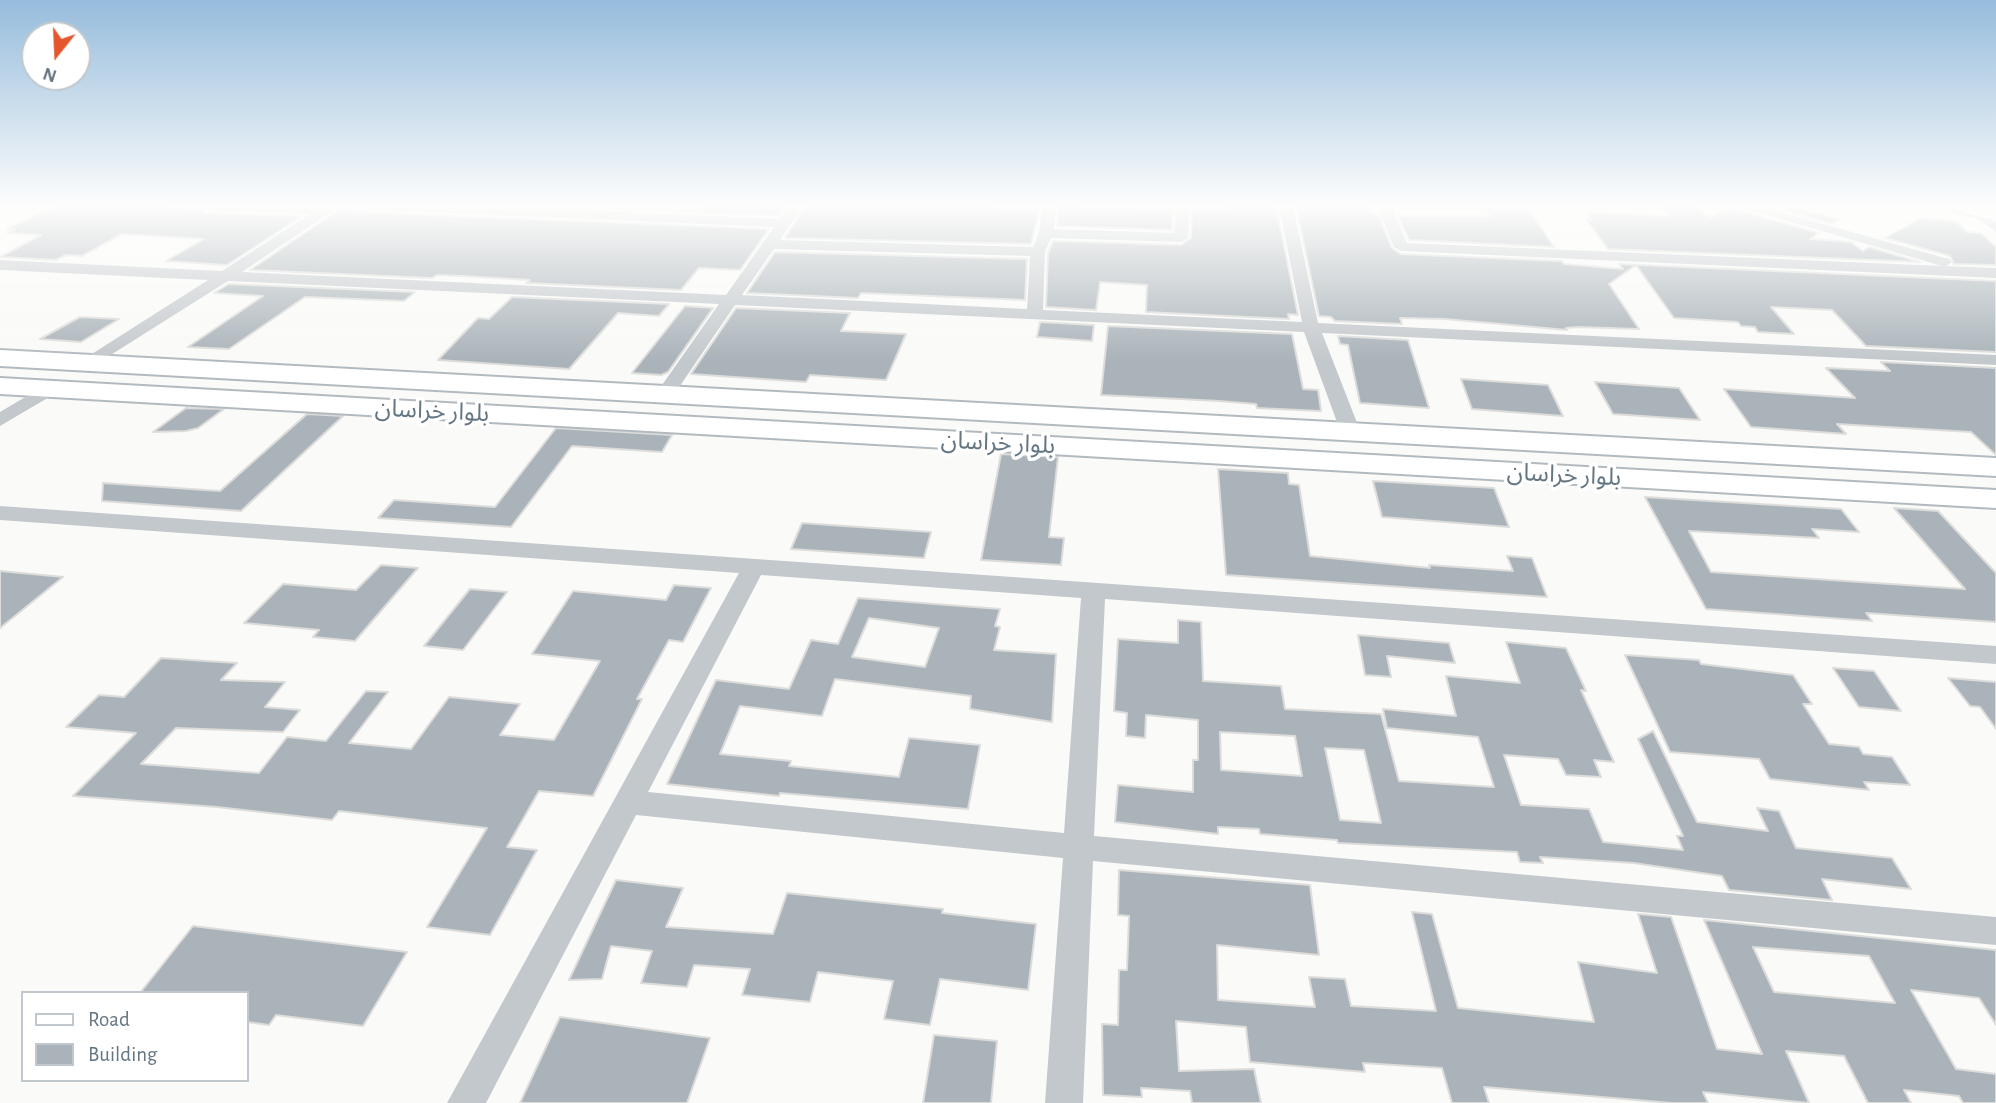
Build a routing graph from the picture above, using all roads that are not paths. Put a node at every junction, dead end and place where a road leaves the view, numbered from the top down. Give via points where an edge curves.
1 (256, 257) edge
2 (761, 257) edge
3 (1038, 257) edge
4 (1297, 257) edge
5 (1638, 257) edge
6 (1933, 257) edge
7 (0, 265) edge
8 (1990, 273) edge
9 (229, 275) junction
10 (731, 300) junction
11 (1035, 314) junction
12 (1311, 327) junction
13 (0, 358) edge
14 (1996, 360) edge
15 (90, 363) junction
16 (0, 386) edge
17 (49, 389) junction
18 (664, 395) junction
19 (980, 412) junction
20 (0, 420) edge
21 (1351, 433) junction
22 (973, 441) junction
23 (1996, 467) edge
24 (1996, 499) edge
25 (0, 513) edge
26 (753, 568) junction
27 (1093, 592) junction
28 (1996, 655) edge
29 (627, 802) junction
30 (1080, 847) junction
31 (1996, 931) edge
32 (466, 1103) edge
33 (1064, 1103) edge

1 - 9 street
2 - 10 street
3 - 11 street
4 - 12 street
5 - 8 street
6 - 8 street
7 - 9 street
9 - 10 street
9 - 15 street
10 - 11 street
10 - 18 street
11 - 12 street
12 - 14 street
12 - 21 street
13 - 15 main road, بلوار خراسان
15 - 18 main road, بلوار خراسان
16 - 17 main road, بلوار خراسان
17 - 20 street
17 - 22 main road, بلوار خراسان
18 - 19 main road, بلوار خراسان
19 - 21 main road, بلوار خراسان
19 - 22 main road
21 - 23 main road, بلوار خراسان
22 - 24 main road, بلوار خراسان
25 - 26 street
26 - 27 street
26 - 29 street
27 - 28 street
27 - 30 street
29 - 30 street
29 - 32 street
30 - 31 street
30 - 33 street

